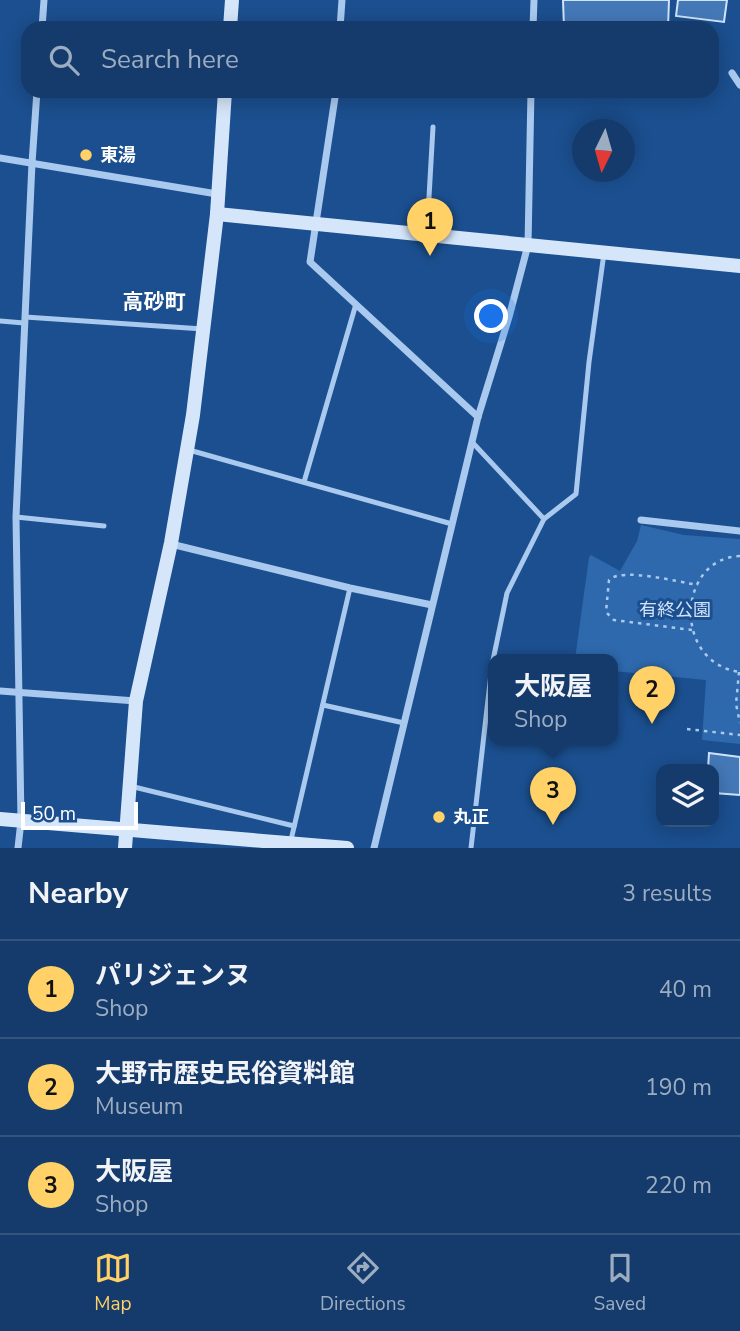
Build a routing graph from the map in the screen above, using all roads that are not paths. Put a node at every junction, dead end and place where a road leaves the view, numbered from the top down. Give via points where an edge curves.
1 (44, 0) edge
2 (232, 0) edge
3 (342, 0) edge
4 (534, 0) edge
5 (42, 21) edge
6 (230, 21) edge
7 (340, 21) edge
8 (533, 21) edge
9 (732, 73) dead end
10 (740, 85) edge
11 (37, 98) edge
12 (224, 98) edge
13 (335, 98) edge
14 (531, 98) edge
15 (433, 127) dead end
16 (0, 158) edge
17 (32, 163) junction
18 (217, 194) junction
19 (217, 214) junction
20 (314, 224) junction
21 (427, 235) junction
22 (528, 245) junction
23 (604, 253) junction
24 (740, 266) edge
25 (356, 304) junction
26 (24, 320) junction
27 (0, 321) edge
28 (203, 329) junction
29 (478, 417) junction
30 (472, 442) junction
31 (187, 449) junction
32 (304, 482) junction
33 (16, 517) junction
34 (544, 519) junction
35 (641, 520) dead end
36 (452, 524) junction
37 (104, 526) dead end
38 (740, 531) edge
39 (171, 543) junction
40 (350, 588) junction
41 (432, 605) junction
42 (494, 654) edge
43 (0, 691) edge
44 (20, 693) junction
45 (488, 700) edge
46 (136, 701) junction
47 (323, 705) junction
48 (404, 723) junction
49 (129, 786) junction
50 (0, 819) edge
51 (21, 821) junction
52 (294, 826) junction
53 (126, 830) junction
54 (290, 843) junction
55 (18, 848) edge
56 (125, 848) edge
57 (347, 848) edge
58 (374, 848) edge
59 (471, 848) edge

1 - 5 street
2 - 6 street
3 - 7 street
4 - 8 street
9 - 10 street
11 - 17 street
12 - 18 street
13 - 20 street
14 - 22 street
15 - 21 lane
16 - 17 street
17 - 18 street
17 - 26 street
18 - 19 street
19 - 20 street
19 - 28 street
20 - 21 street
20 - 25 street via 310,262
21 - 22 street
22 - 23 street
22 - 29 street
23 - 24 street
23 - 34 lane via 576,494
25 - 29 street
25 - 32 lane
26 - 27 lane
26 - 28 lane
26 - 33 street
28 - 31 street
29 - 30 street
30 - 34 lane
30 - 36 street
31 - 32 lane
31 - 39 street
32 - 36 lane
33 - 37 lane
33 - 44 street
34 - 42 lane via 507,593
35 - 38 street
36 - 41 street
39 - 40 street
39 - 46 street
40 - 41 street
40 - 47 lane
41 - 48 street
43 - 44 street
44 - 46 street
44 - 51 street
45 - 59 lane
46 - 49 street
47 - 48 lane
47 - 52 lane
48 - 58 street
49 - 52 lane
49 - 53 street
50 - 51 street
51 - 53 street
51 - 55 street
52 - 54 lane
53 - 54 street
53 - 56 street
54 - 57 street

